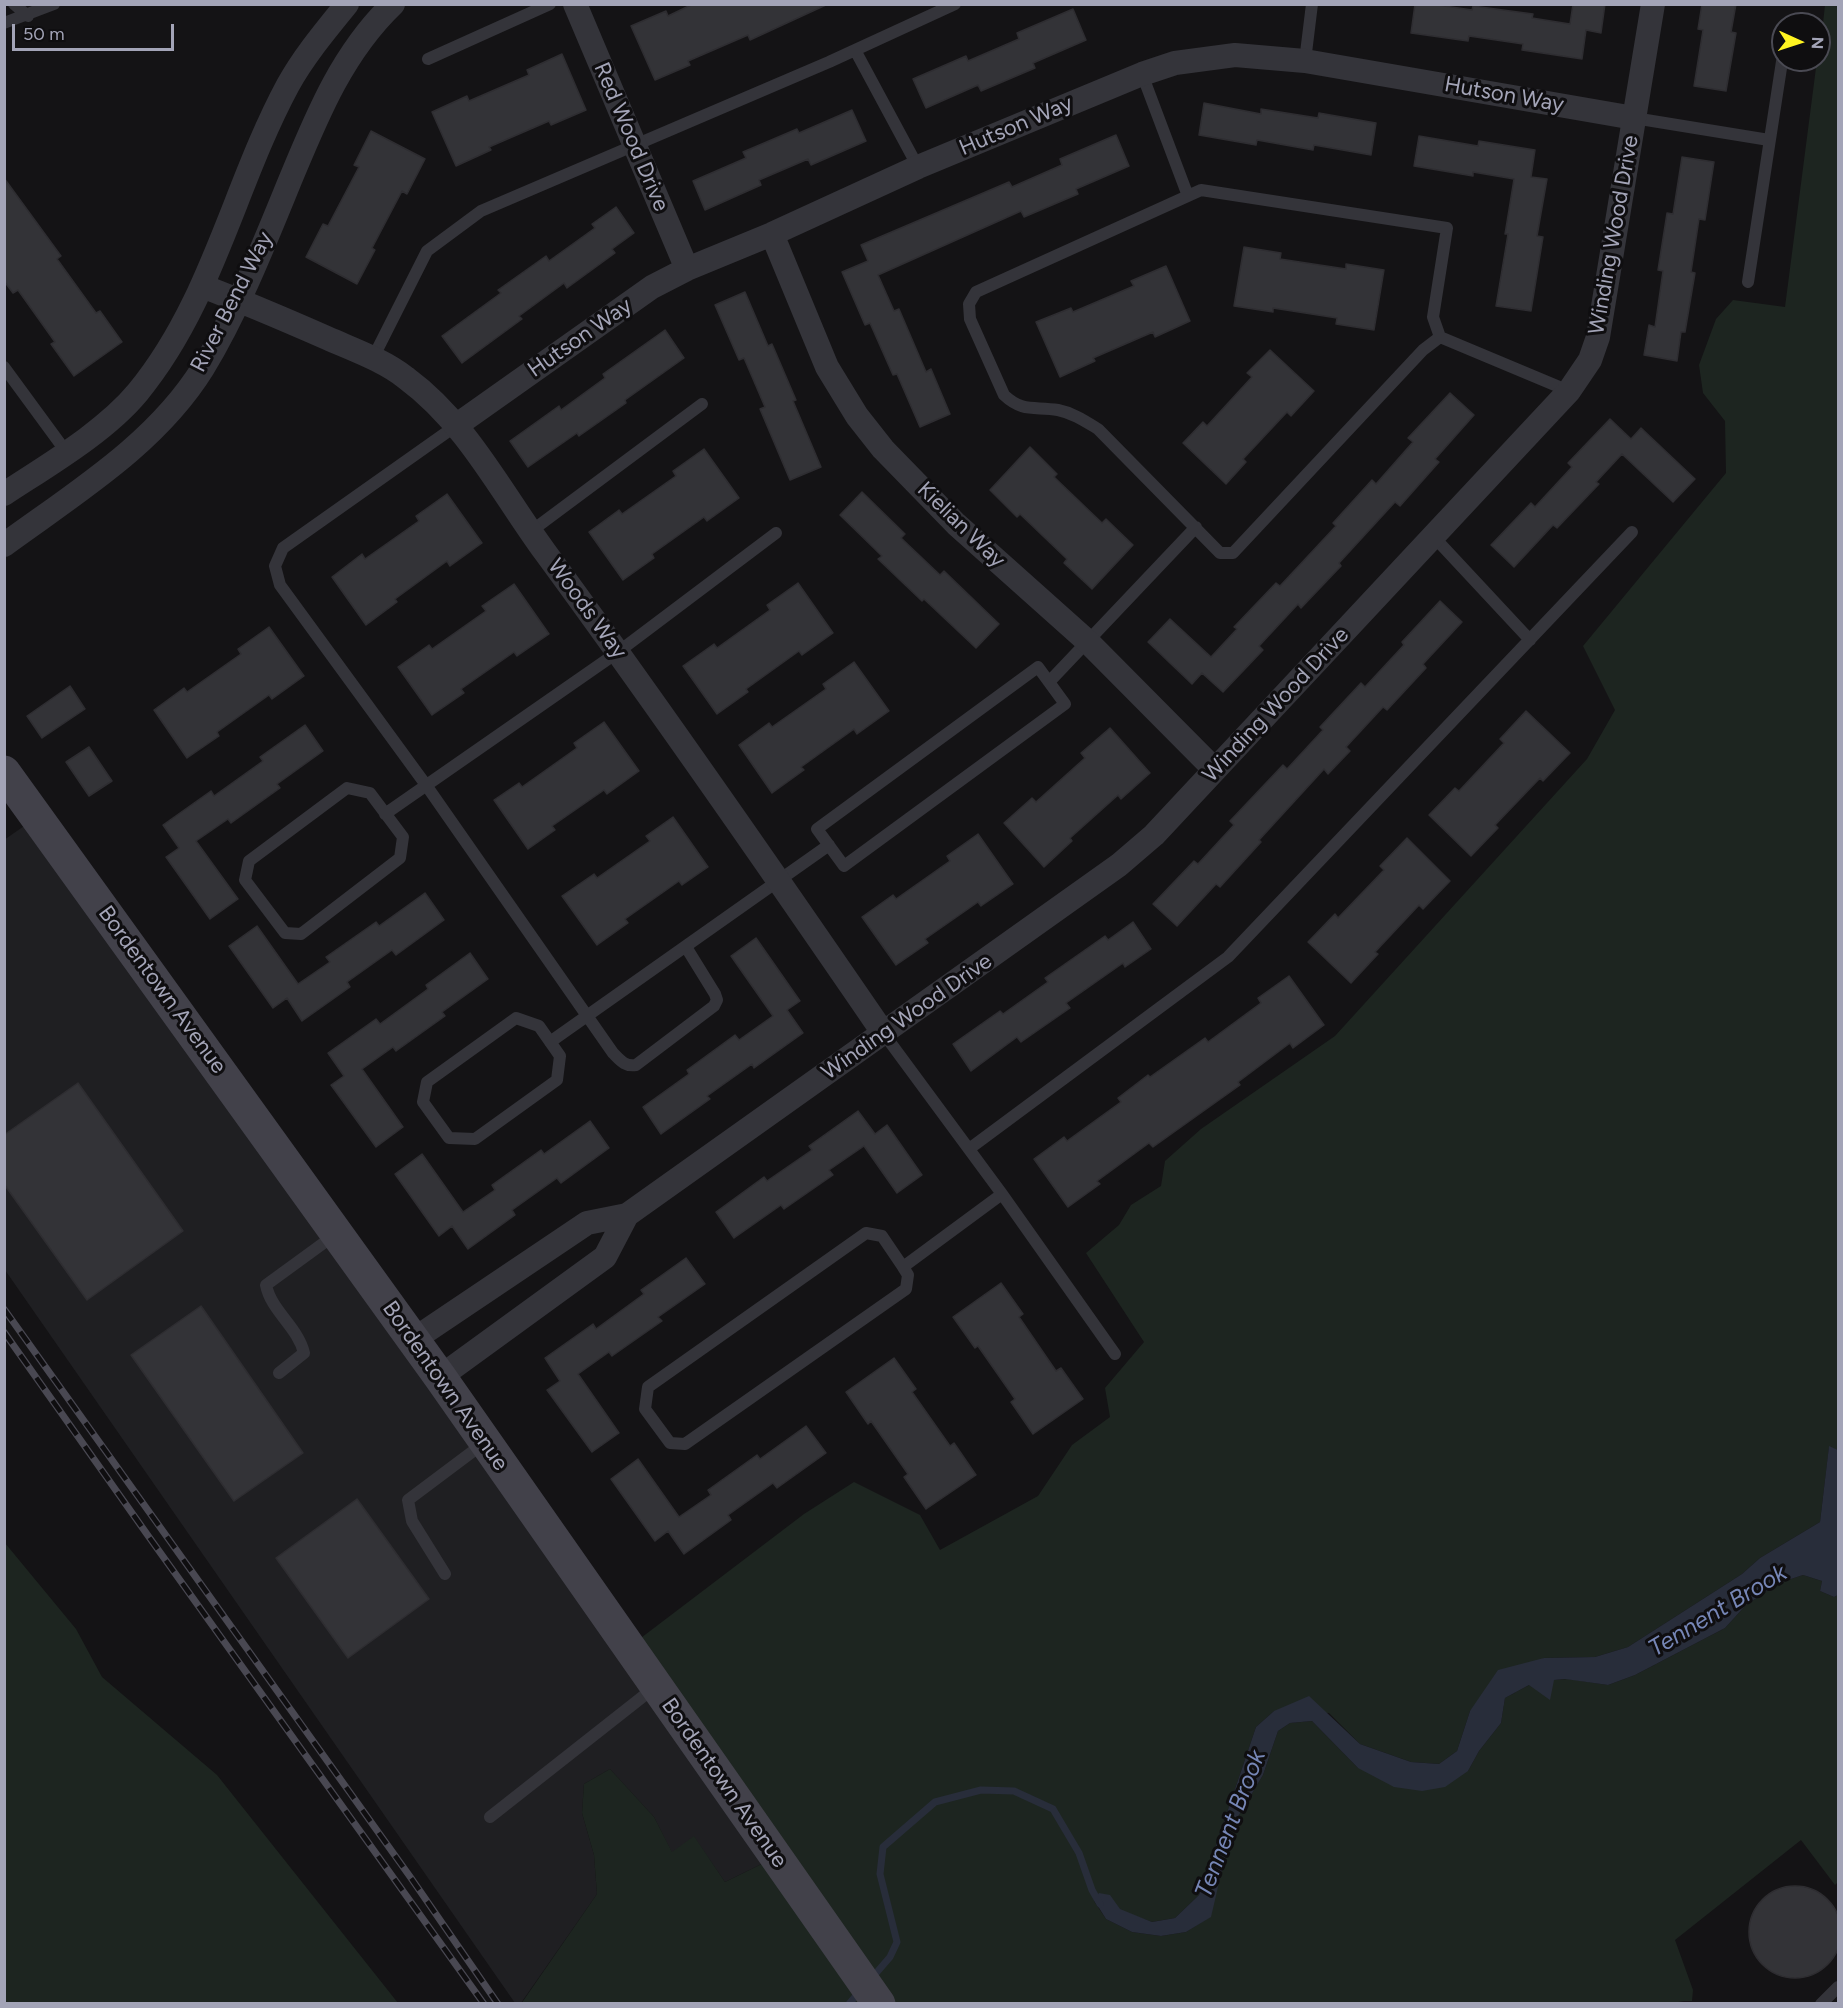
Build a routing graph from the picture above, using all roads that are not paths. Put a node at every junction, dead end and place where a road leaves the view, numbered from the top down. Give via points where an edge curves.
1 (14, 4) edge
2 (54, 4) edge
3 (347, 4) edge
4 (550, 4) edge
5 (574, 4) edge
6 (955, 4) edge
7 (1312, 4) edge
8 (1653, 4) edge
9 (377, 9) edge
10 (28, 16) junction
11 (4, 23) edge
12 (855, 50) junction
13 (428, 59) dead end
14 (1305, 61) junction
15 (1780, 72) edge
16 (1143, 74) junction
17 (1634, 118) junction
18 (1769, 141) junction
19 (633, 145) junction
20 (918, 167) junction
21 (1188, 196) junction
22 (772, 234) junction
23 (687, 269) junction
24 (1748, 282) dead end
25 (202, 286) junction
26 (238, 300) junction
27 (1440, 337) junction
28 (373, 358) junction
29 (4, 367) edge
30 (1569, 391) junction
31 (702, 404) dead end
32 (457, 425) junction
33 (67, 453) junction
34 (4, 494) edge
35 (1196, 527) junction
36 (530, 532) junction
37 (1632, 532) dead end
38 (776, 534) dead end
39 (1434, 537) junction
40 (4, 545) edge
41 (1530, 640) junction
42 (1087, 641) junction
43 (618, 652) junction
44 (1049, 682) junction
45 (1214, 769) junction
46 (4, 772) edge
47 (426, 785) junction
48 (385, 814) junction
49 (829, 845) junction
50 (779, 880) junction
51 (686, 947) junction
52 (587, 1016) junction
53 (884, 1034) junction
54 (550, 1042) junction
55 (969, 1149) junction
56 (1002, 1194) junction
57 (627, 1215) junction
58 (337, 1233) junction
59 (903, 1267) junction
60 (413, 1341) junction
61 (1115, 1354) dead end
62 (279, 1372) dead end
63 (440, 1377) junction
64 (485, 1442) junction
65 (445, 1574) dead end
66 (656, 1687) junction
67 (490, 1817) dead end
68 (1839, 1987) edge
69 (879, 2004) edge
70 (1821, 2004) edge

1 - 10 lane
2 - 10 lane
3 - 25 street, River Bend Way via 288,85
4 - 13 lane
5 - 19 street, Red Wood Drive
6 - 12 lane
7 - 14 lane
8 - 17 street, Winding Wood Drive
9 - 26 street, River Bend Way via 321,105
10 - 11 lane
12 - 19 lane
12 - 20 lane
14 - 16 street, Hutson Way via 1235,56 1175,63
14 - 17 street, Hutson Way
15 - 18 lane
16 - 20 street, Hutson Way
16 - 21 lane
17 - 18 lane
17 - 30 street, Winding Wood Drive via 1598,337 1590,360
18 - 24 lane
19 - 23 street, Red Wood Drive
19 - 28 lane via 481,211 427,251
20 - 22 street, Hutson Way
21 - 27 lane via 1201,190 1447,228 1433,318
21 - 35 lane via 976,292 969,304 970,319 1004,395 1012,403 1075,415 1098,429
22 - 23 street, Hutson Way
22 - 42 street, Kielian Way via 827,367 857,416 883,449 957,524
23 - 32 street, Hutson Way via 652,287
25 - 26 street, Woods Way
25 - 33 street, River Bend Way via 174,343 137,393
26 - 28 street, Woods Way
26 - 40 street, River Bend Way via 202,369 158,425 127,454
27 - 30 lane
27 - 35 lane via 1423,350 1233,553 1220,553
28 - 32 street, Woods Way via 405,376
29 - 33 lane
30 - 39 street, Winding Wood Drive
31 - 36 lane
32 - 36 street, Woods Way
32 - 47 lane via 283,548 275,566 280,585
33 - 34 street, River Bend Way
35 - 42 lane
36 - 43 street, Woods Way
37 - 41 lane
38 - 43 lane
39 - 41 lane
39 - 45 street, Winding Wood Drive
41 - 55 lane via 1228,957
42 - 44 lane
42 - 45 street, Kielian Way
43 - 47 lane
43 - 50 street, Woods Way
44 - 49 lane via 1038,667 817,829
44 - 49 lane via 1065,704 844,866
45 - 53 street, Winding Wood Drive via 1154,835 1119,865
46 - 58 main road, Bordentown Avenue
47 - 48 lane
47 - 52 lane
48 - 48 lane via 370,793 347,789 249,861 245,880 285,933 301,934 400,858 403,837
49 - 50 lane
50 - 51 lane
50 - 53 street, Woods Way
51 - 52 lane
51 - 52 lane via 717,1000 636,1065 622,1063 612,1053
52 - 54 lane
53 - 55 lane
53 - 57 street, Winding Wood Drive
54 - 54 lane via 539,1026 516,1018 427,1082 423,1102 449,1138 476,1139 557,1080 561,1056
55 - 56 lane
56 - 59 lane
56 - 61 lane
57 - 60 street, Winding Wood Drive via 587,1223
57 - 63 street, Winding Wood Drive via 605,1257
58 - 60 main road, Bordentown Avenue
58 - 62 lane via 266,1285 268,1296 301,1340 304,1353
59 - 59 lane via 908,1275 906,1289 685,1444 670,1443 645,1408 648,1387 866,1233 882,1236
60 - 63 main road, Bordentown Avenue
63 - 64 main road, Bordentown Avenue
64 - 65 lane via 408,1500 411,1521
64 - 66 main road, Bordentown Avenue
66 - 67 lane
66 - 69 main road, Bordentown Avenue
68 - 70 lane

